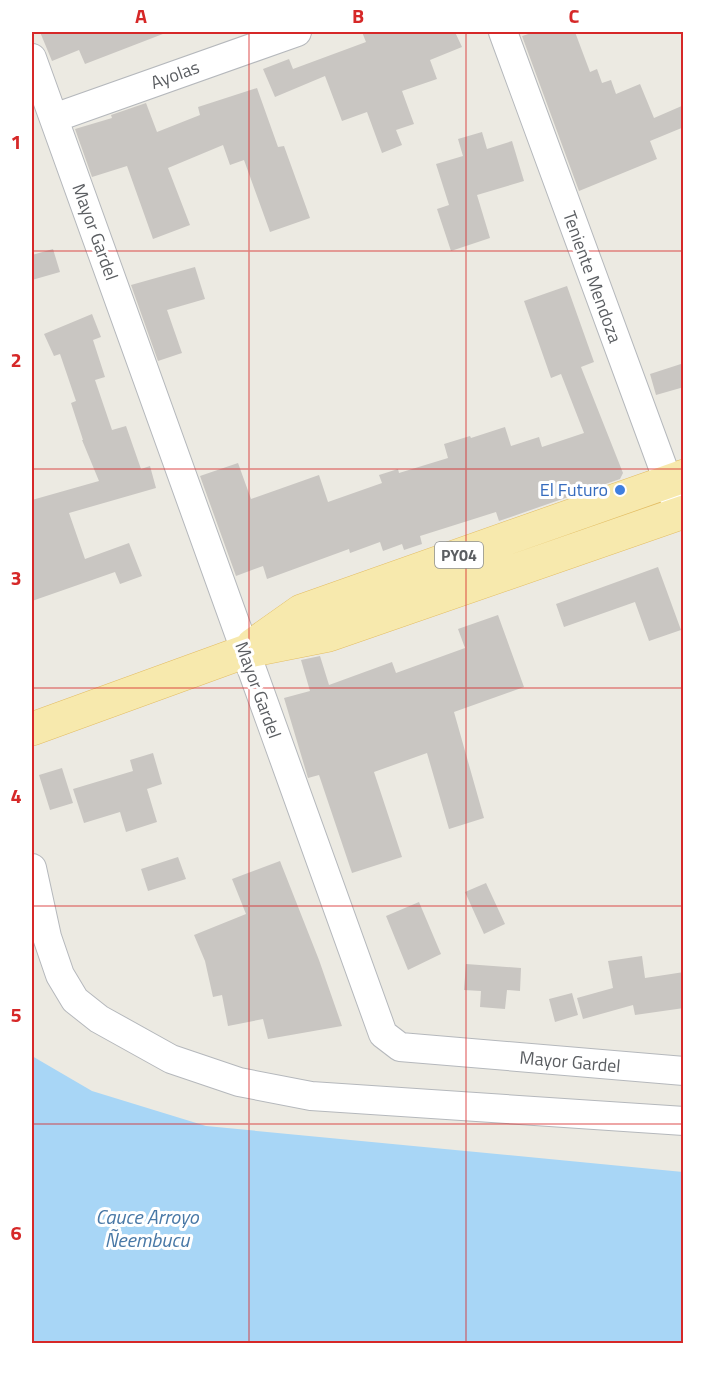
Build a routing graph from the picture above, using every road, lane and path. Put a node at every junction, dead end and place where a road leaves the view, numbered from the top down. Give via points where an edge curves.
1 (297, 32) edge
2 (503, 32) edge
3 (32, 58) edge
4 (54, 118) junction
5 (675, 479) edge
6 (683, 516) edge
7 (244, 652) junction
8 (32, 729) edge
9 (32, 868) edge
10 (684, 1071) edge
11 (684, 1120) edge

1 - 4 street, Ayolas
2 - 5 street, Teniente Mendoza
3 - 4 street, Mayor Gardel
4 - 7 street, Mayor Gardel
5 - 6 street, Teniente Mendoza
5 - 7 main road, PY04 via 301,611
6 - 7 main road, PY04 via 329,635
7 - 8 main road, PY04
7 - 10 street, Mayor Gardel via 383,1034 400,1047
9 - 11 street via 47,937 60,975 75,1000 171,1059 239,1082 310,1096

